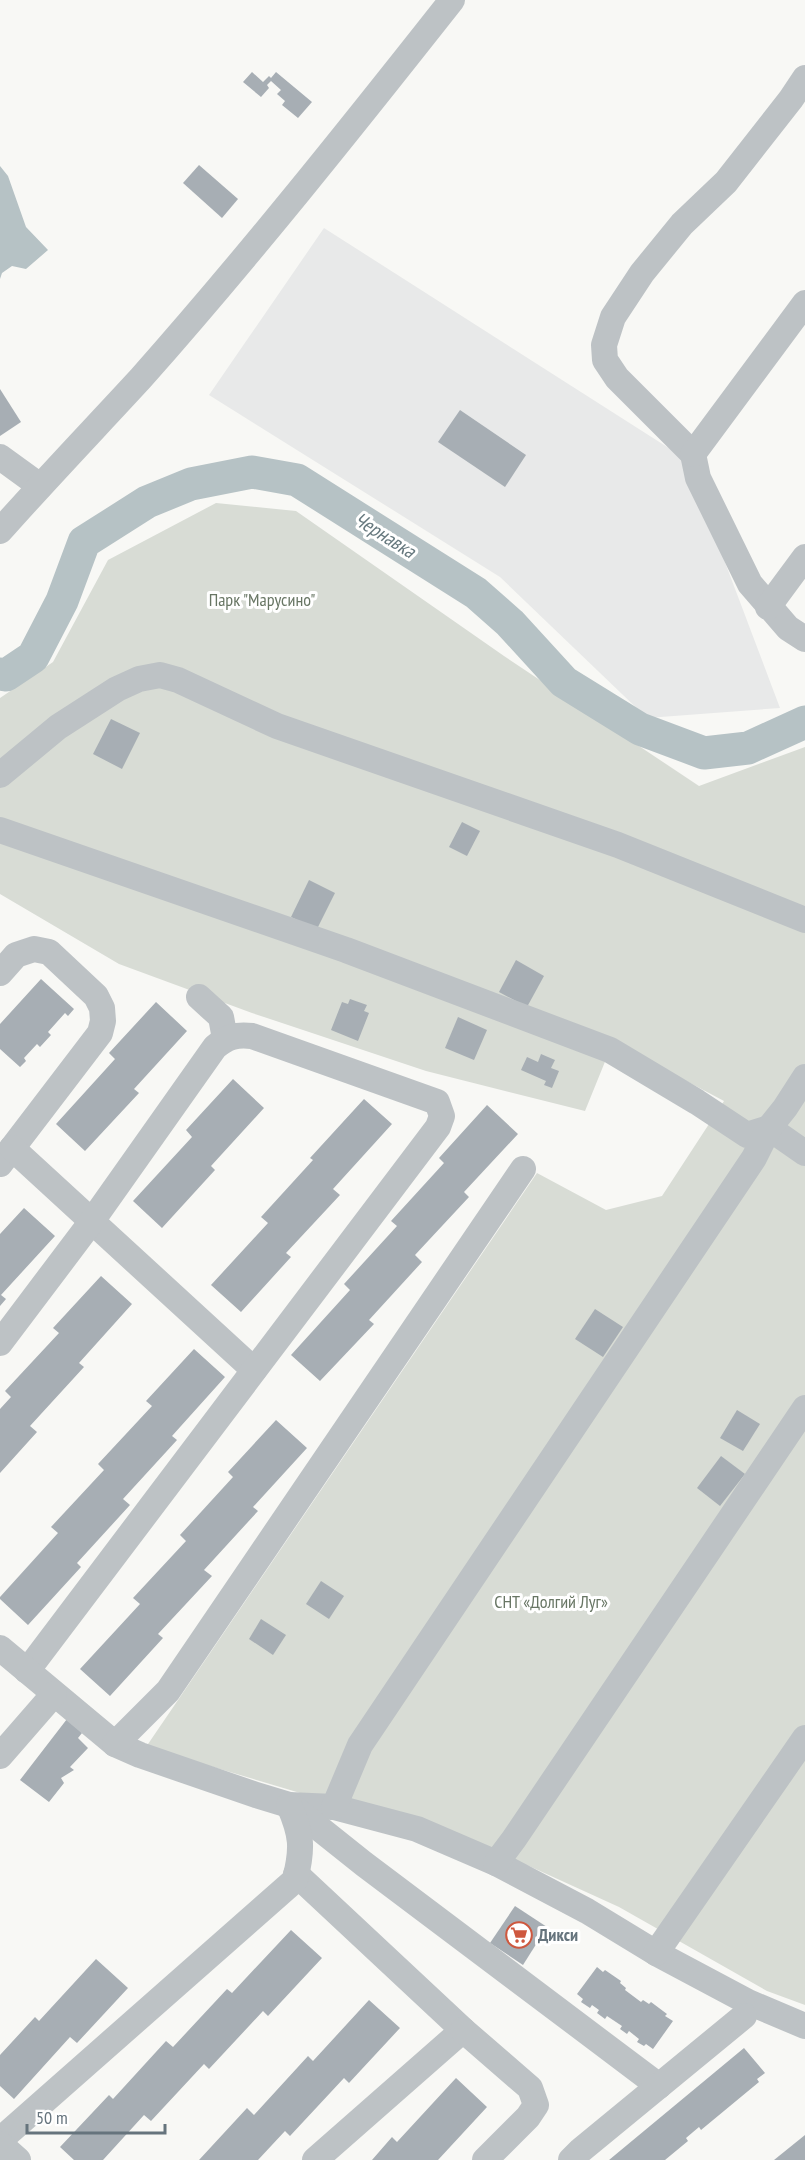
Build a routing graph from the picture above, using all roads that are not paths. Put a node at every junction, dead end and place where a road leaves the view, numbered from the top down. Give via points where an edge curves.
1 (452, 0) edge
2 (805, 78) edge
3 (805, 303) edge
4 (693, 454) junction
5 (0, 457) edge
6 (40, 486) junction
7 (0, 531) edge
8 (805, 557) edge
9 (768, 607) junction
10 (805, 639) edge
11 (0, 775) edge
12 (0, 830) edge
13 (805, 920) edge
14 (0, 973) edge
15 (198, 998) dead end
16 (225, 1039) junction
17 (805, 1077) edge
18 (769, 1128) junction
19 (805, 1153) edge
20 (6, 1156) edge
21 (523, 1169) dead end
22 (92, 1221) junction
23 (0, 1343) edge
24 (254, 1370) junction
25 (805, 1408) edge
26 (0, 1648) edge
27 (27, 1671) junction
28 (54, 1694) junction
29 (805, 1738) edge
30 (115, 1744) junction
31 (0, 1756) edge
32 (289, 1804) junction
33 (334, 1808) junction
34 (496, 1863) junction
35 (296, 1874) junction
36 (656, 1953) junction
37 (744, 2016) dead end
38 (805, 2026) edge
39 (463, 2030) junction
40 (659, 2086) junction
41 (0, 2142) edge
42 (18, 2160) edge
43 (315, 2160) edge
44 (485, 2160) edge
45 (571, 2160) edge

1 - 6 street via 277,219 141,377
2 - 4 street via 726,182 682,224 642,273 614,317 603,345 605,360 617,378
3 - 4 street
4 - 9 street via 698,478 745,574
5 - 6 street
6 - 7 street
8 - 9 street
9 - 10 street
11 - 13 street via 58,727 117,689 138,678 160,675 277,726 618,845
12 - 18 street via 346,950 610,1050 747,1135
14 - 20 street via 16,955 34,949 49,952 96,996 103,1021 99,1033
15 - 16 street via 221,1017
16 - 22 street via 215,1047
16 - 24 street via 238,1034 252,1036 437,1102 442,1116
17 - 18 street
18 - 19 street
18 - 33 street via 754,1158 360,1745
20 - 22 street
21 - 30 street via 168,1690
22 - 23 street
22 - 24 street
24 - 27 street
25 - 34 street
26 - 27 street
27 - 28 street
28 - 30 street
28 - 31 street
29 - 36 street
30 - 32 street
32 - 33 street
32 - 35 street via 299,1827 301,1858
32 - 40 street
33 - 34 street via 417,1829
34 - 36 street
35 - 39 street
35 - 41 street via 295,1880
36 - 38 street via 747,2002
37 - 40 street
39 - 43 street
39 - 44 street via 530,2088 536,2104
40 - 45 street
41 - 42 street

